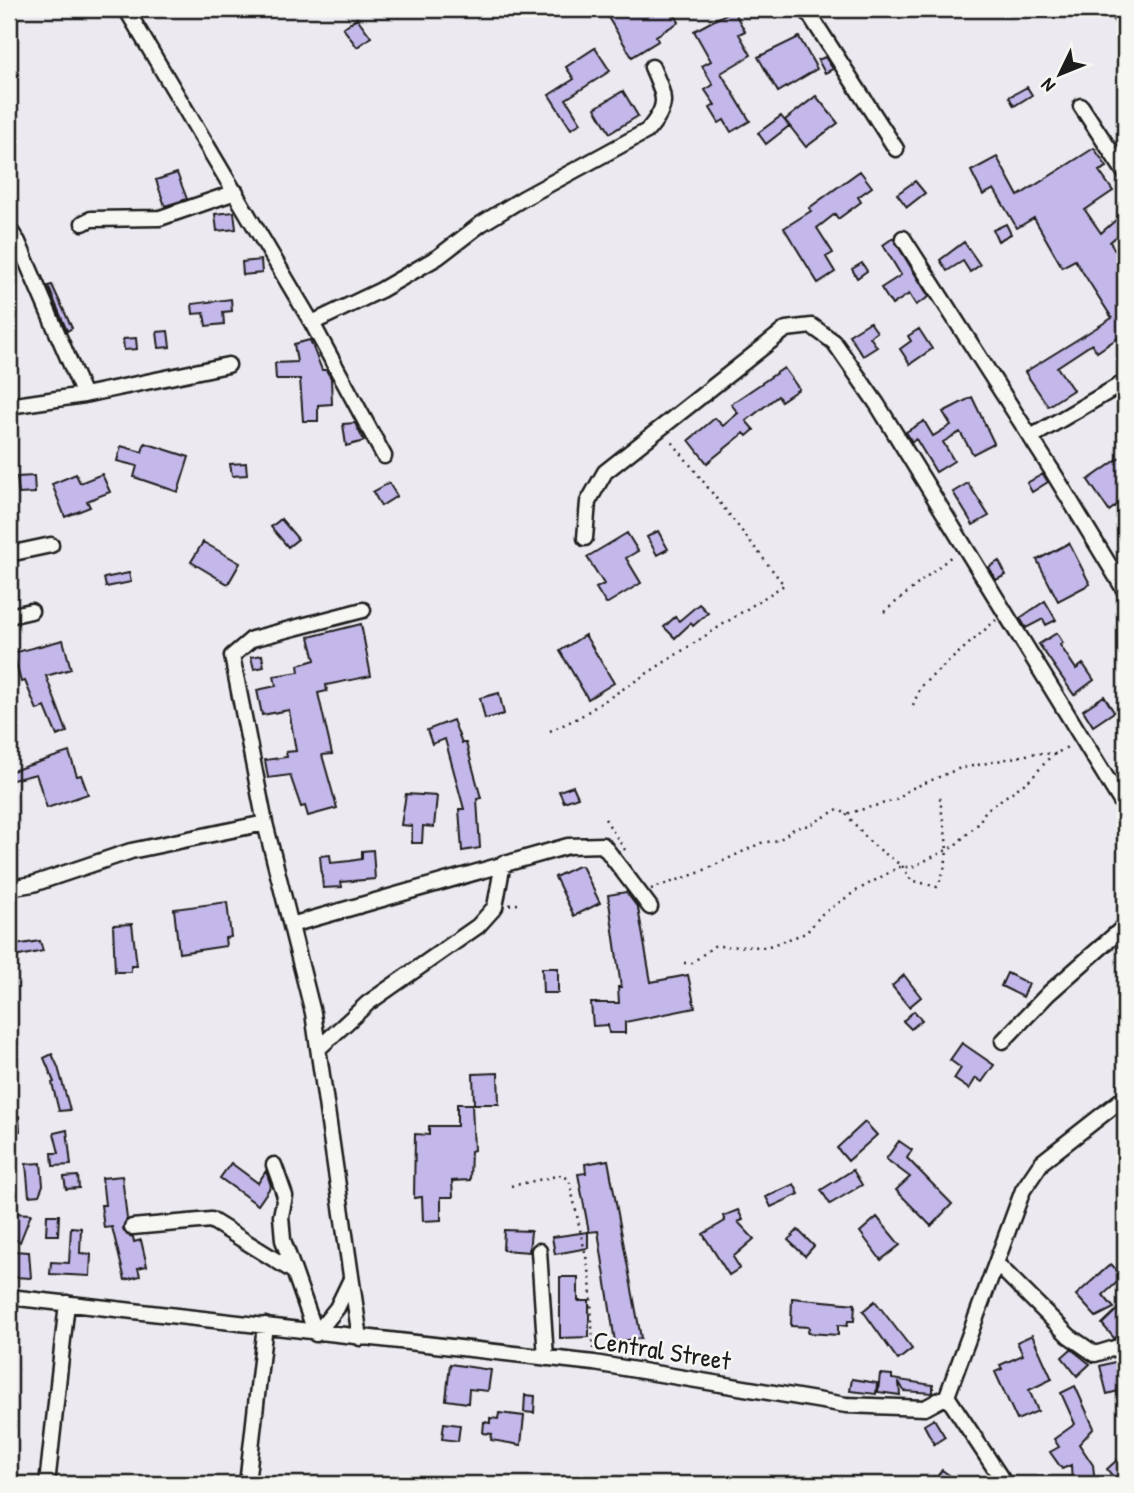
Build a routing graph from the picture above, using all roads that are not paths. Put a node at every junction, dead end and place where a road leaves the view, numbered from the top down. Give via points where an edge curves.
1 (126, 9) edge
2 (806, 9) edge
3 (652, 67) dead end
4 (1081, 106) dead end
5 (896, 149) dead end
6 (1125, 173) edge
7 (236, 192) junction
8 (83, 223) dead end
9 (9, 229) edge
10 (903, 238) dead end
11 (312, 323) junction
12 (228, 365) dead end
13 (1125, 382) edge
14 (84, 395) junction
15 (9, 406) edge
16 (1031, 437) junction
17 (384, 456) dead end
18 (585, 538) dead end
19 (51, 545) dead end
20 (9, 554) edge
21 (1125, 591) edge
22 (363, 610) dead end
23 (32, 611) dead end
24 (9, 616) edge
25 (1125, 808) edge
26 (265, 823) junction
27 (503, 863) junction
28 (9, 888) edge
29 (650, 907) dead end
30 (291, 925) junction
31 (1125, 926) edge
32 (1003, 1041) dead end
33 (319, 1048) junction
34 (1125, 1097) edge
35 (274, 1165) dead end
36 (132, 1227) dead end
37 (539, 1251) dead end
38 (996, 1263) junction
39 (293, 1271) junction
40 (351, 1279) junction
41 (9, 1297) edge
42 (67, 1303) junction
43 (265, 1325) junction
44 (316, 1334) junction
45 (360, 1338) junction
46 (1125, 1345) edge
47 (546, 1358) junction
48 (947, 1396) junction
49 (47, 1484) edge
50 (247, 1484) edge
51 (1004, 1484) edge

1 - 7 street
2 - 5 street
3 - 11 street via 665,100 662,115 647,131 512,205 410,273
4 - 6 street
7 - 8 street via 160,218
7 - 11 street
9 - 14 street
10 - 16 street
11 - 17 street
12 - 14 street
13 - 16 street
14 - 15 street
16 - 21 street
18 - 25 street via 588,502 605,472 786,329 812,326 834,342 877,404
19 - 20 street
22 - 26 street via 251,639 232,656
23 - 24 street
26 - 28 street via 131,851
26 - 30 street
27 - 29 street via 568,846 603,845
27 - 30 street
27 - 33 street via 495,907 478,926 368,1003
30 - 33 street
31 - 32 street
33 - 40 street
34 - 38 street via 1042,1162 1023,1190
35 - 39 street via 285,1196 283,1240
36 - 39 street via 211,1220
37 - 47 street
38 - 46 street via 1069,1336 1095,1354
38 - 48 street
39 - 44 street
40 - 44 street via 337,1308
40 - 45 street
41 - 42 street, Central Street
42 - 43 street, Central Street
42 - 49 street
43 - 44 street, Central Street
43 - 50 street
44 - 45 street, Central Street
45 - 47 street, Central Street
47 - 48 street, Central Street via 846,1405 925,1408
48 - 51 street

